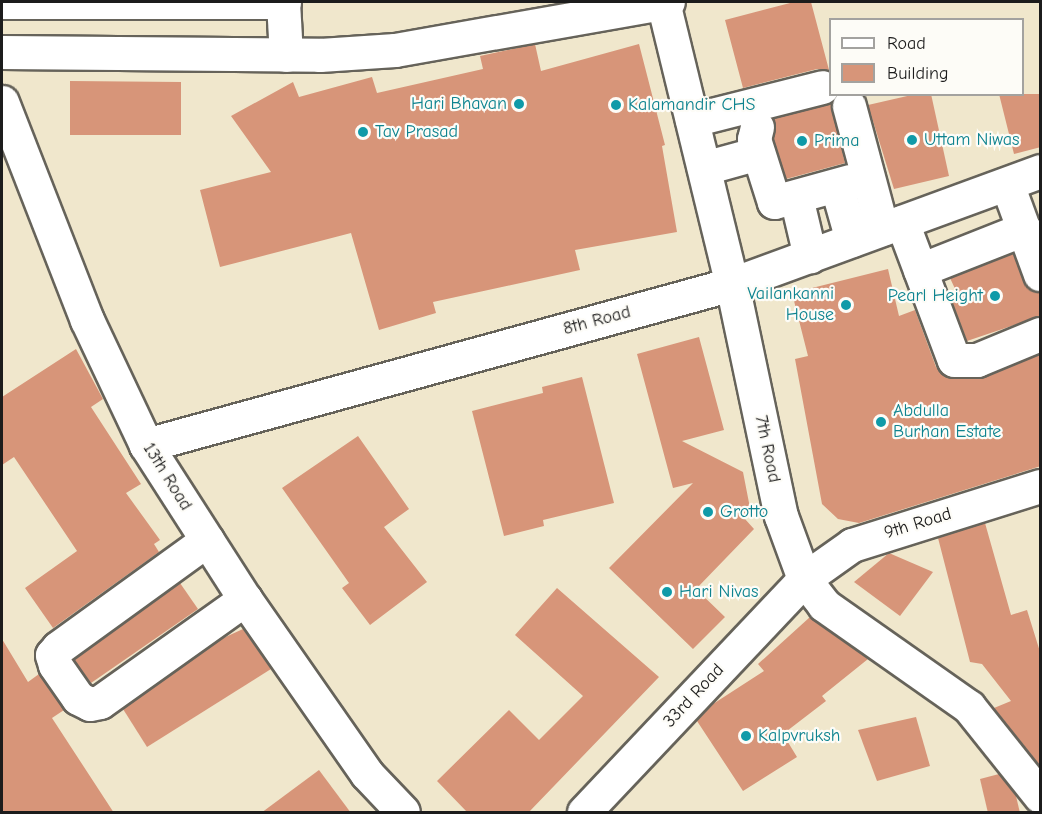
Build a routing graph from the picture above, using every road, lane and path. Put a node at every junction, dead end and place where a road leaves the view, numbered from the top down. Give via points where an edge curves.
1 (6, 2) edge
2 (283, 2) edge
3 (665, 2) edge
4 (2, 52) edge
5 (286, 55) junction
6 (822, 87) dead end
7 (2, 102) edge
8 (849, 106) dead end
9 (693, 120) junction
10 (763, 124) junction
11 (702, 161) junction
12 (1041, 171) edge
13 (853, 174) junction
14 (1007, 184) junction
15 (796, 197) junction
16 (1024, 229) junction
17 (879, 231) junction
18 (810, 256) junction
19 (920, 270) junction
20 (1041, 274) edge
21 (732, 284) junction
22 (1041, 334) edge
23 (146, 445) junction
24 (1041, 486) edge
25 (207, 540) junction
26 (804, 579) junction
27 (245, 599) junction
28 (1041, 796) edge
29 (403, 813) edge
30 (585, 813) edge

1 - 2 street
2 - 5 street
3 - 5 street via 395,51
3 - 9 street, 7th Road
4 - 5 street
6 - 10 street
7 - 23 street, 13th Road via 87,320
8 - 13 street
9 - 10 street
9 - 11 street, 7th Road
10 - 11 street
10 - 15 street via 771,200
11 - 21 street, 7th Road
12 - 14 street, 8th Road
13 - 15 street
13 - 17 street
14 - 16 street
14 - 17 street, 8th Road
15 - 18 street
16 - 19 street
16 - 20 street
17 - 18 street, 8th Road
17 - 19 street
18 - 21 street, 8th Road
19 - 22 street via 954,360 977,360
21 - 23 street, 8th Road
21 - 26 street, 7th Road via 781,516
23 - 25 street, 13th Road
24 - 26 street, 9th Road via 852,545
25 - 27 street, 13th Road
25 - 27 street via 58,648 52,655 55,665 78,698 90,704 100,702
26 - 28 street, 7th Road via 824,605 969,707
26 - 30 street, 33rd Road
27 - 29 street, 13th Road via 368,774

